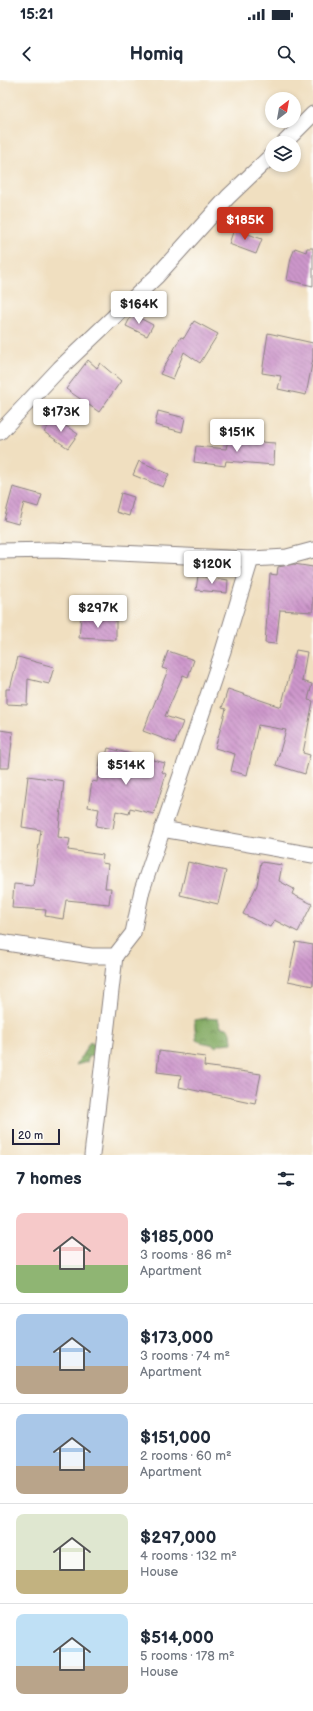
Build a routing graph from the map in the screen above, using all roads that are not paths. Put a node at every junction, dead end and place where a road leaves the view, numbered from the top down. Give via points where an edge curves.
1 (313, 114) edge
2 (291, 136) edge
3 (265, 162) edge
4 (0, 432) edge
5 (313, 550) edge
6 (0, 551) edge
7 (251, 559) junction
8 (162, 829) junction
9 (313, 855) edge
10 (0, 942) edge
11 (115, 956) junction
12 (92, 1155) edge

1 - 2 street
3 - 4 street via 228,197 157,276 60,368
5 - 7 street via 287,557
6 - 7 street via 53,550
7 - 8 street
8 - 9 street
8 - 11 street via 142,890 133,933
10 - 11 street via 91,956
11 - 12 street

